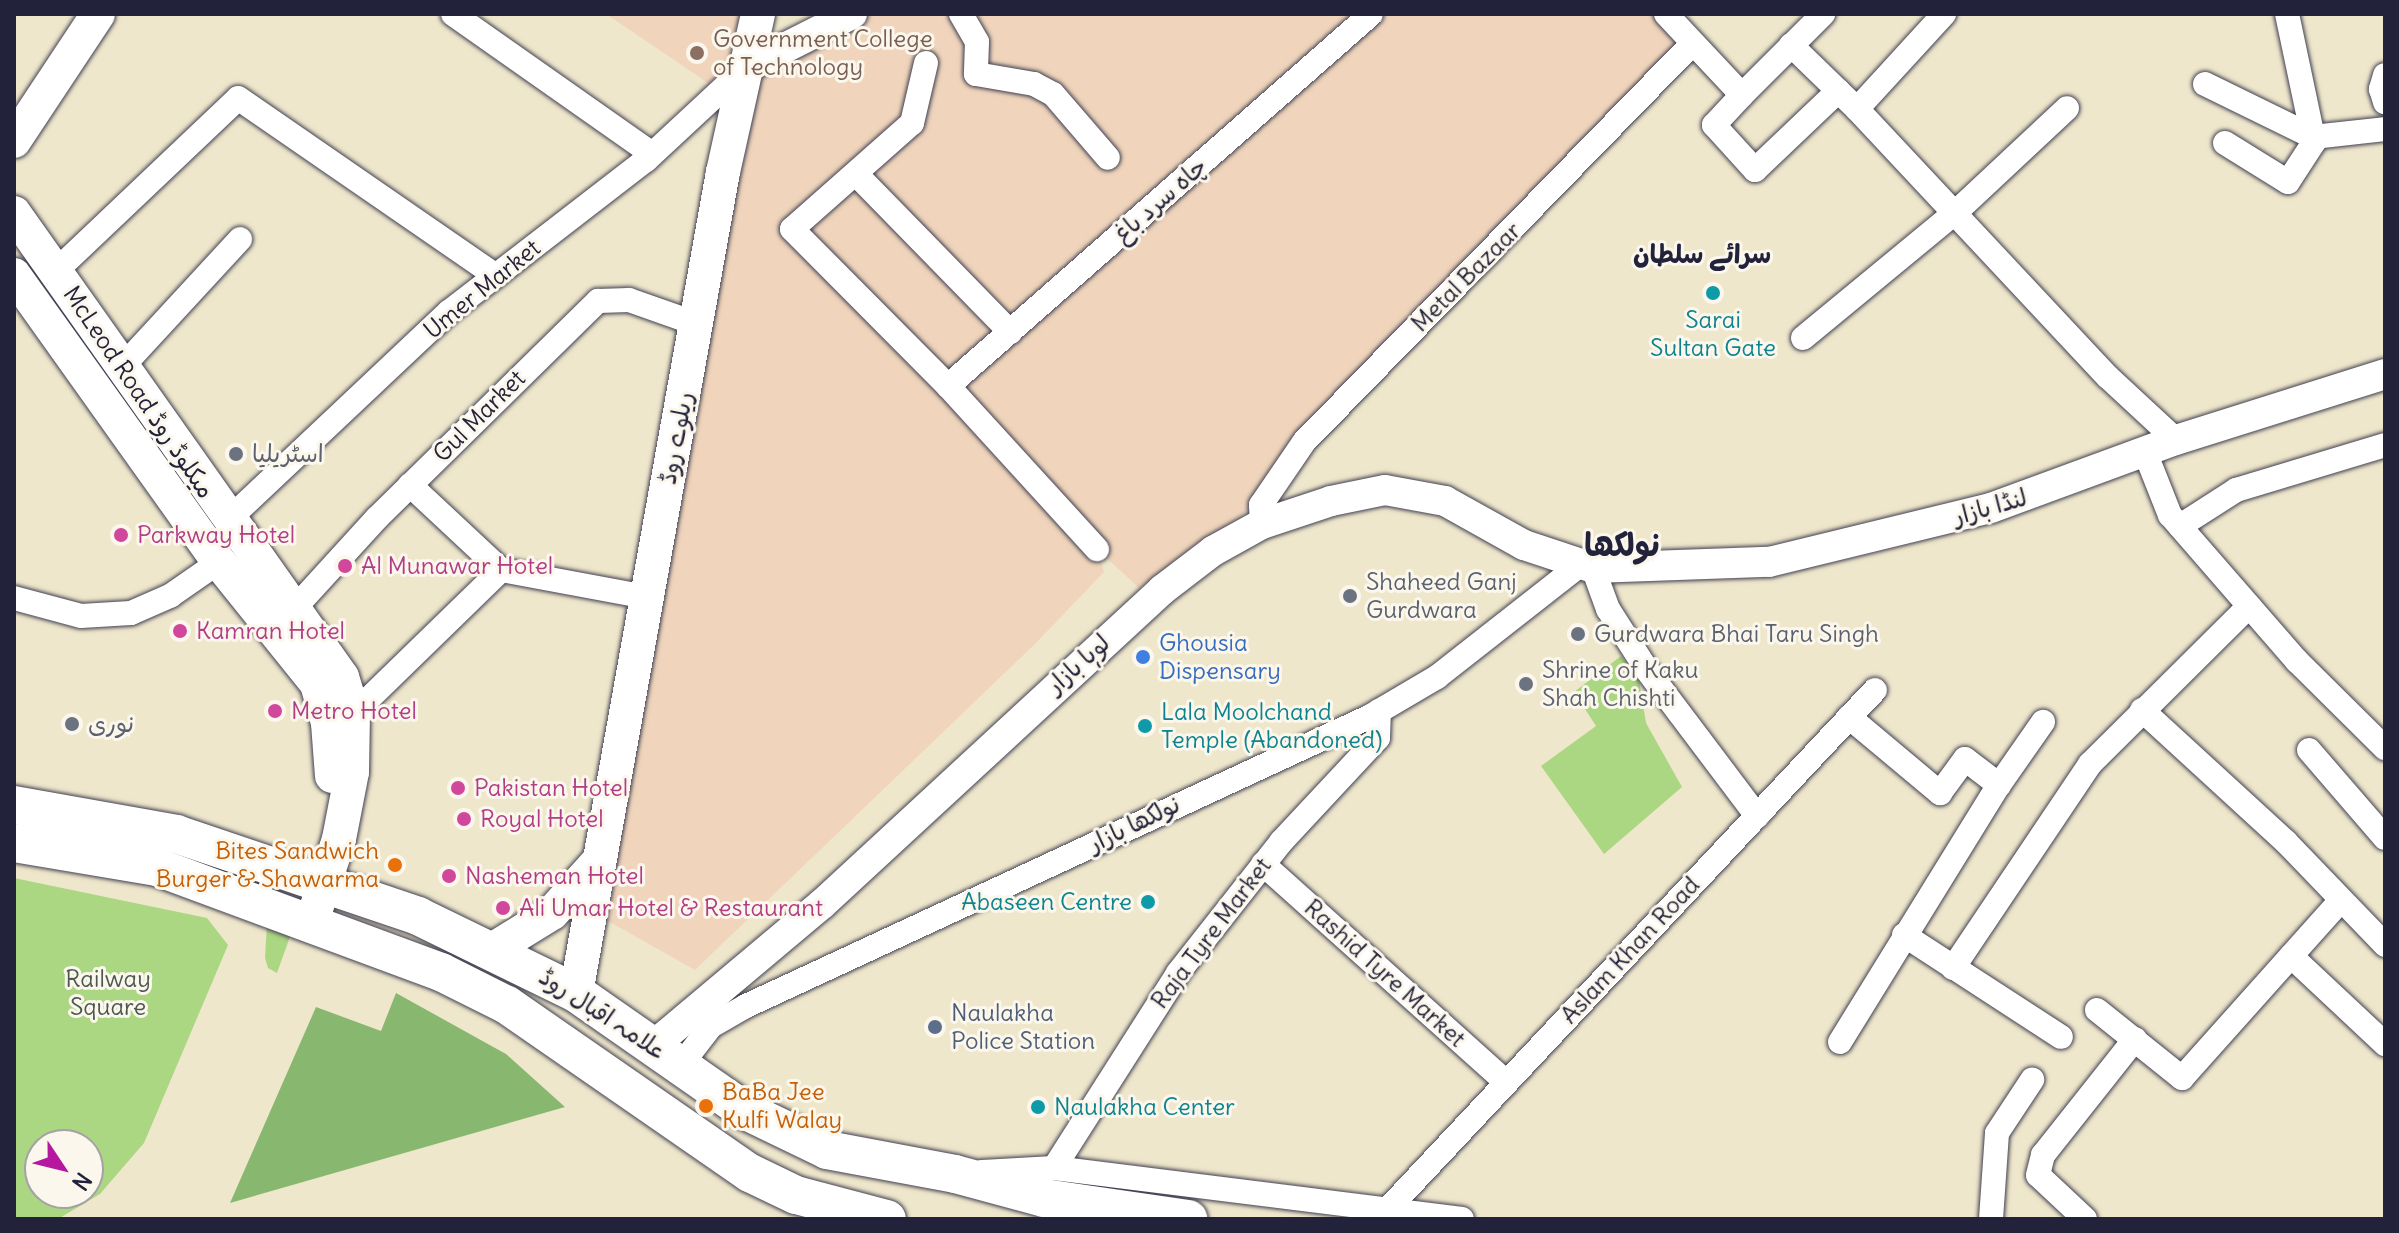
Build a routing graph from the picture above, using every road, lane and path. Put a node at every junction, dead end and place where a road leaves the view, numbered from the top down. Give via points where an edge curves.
1 (98, 14) edge
2 (453, 14) edge
3 (758, 14) edge
4 (852, 14) edge
5 (961, 14) edge
6 (1371, 14) edge
7 (1666, 14) edge
8 (1823, 14) edge
9 (1944, 14) edge
10 (2287, 14) edge
11 (1693, 43) junction
12 (1791, 45) junction
13 (926, 63) dead end
14 (745, 68) junction
15 (2385, 75) edge
16 (2205, 84) dead end
17 (1838, 91) junction
18 (1742, 95) junction
19 (2385, 102) edge
20 (2067, 108) dead end
21 (1857, 109) junction
22 (2385, 129) edge
23 (2313, 137) junction
24 (14, 141) edge
25 (2225, 143) dead end
26 (652, 154) junction
27 (1108, 158) dead end
28 (856, 174) junction
29 (1956, 212) junction
30 (14, 213) edge
31 (240, 239) dead end
32 (56, 271) junction
33 (14, 275) edge
34 (496, 276) junction
35 (697, 324) junction
36 (1010, 332) junction
37 (1803, 338) dead end
38 (122, 367) junction
39 (2385, 374) edge
40 (948, 386) junction
41 (2176, 440) junction
42 (2385, 445) edge
43 (2145, 452) junction
44 (410, 485) junction
45 (227, 521) junction
46 (1262, 524) junction
47 (2180, 526) junction
48 (1097, 549) dead end
49 (219, 562) junction
50 (1587, 566) junction
51 (501, 570) junction
52 (646, 597) junction
53 (14, 598) edge
54 (2249, 606) junction
55 (293, 610) junction
56 (1875, 690) dead end
57 (2142, 710) junction
58 (1379, 711) junction
59 (353, 714) junction
60 (1849, 717) junction
61 (2043, 722) dead end
62 (2385, 748) edge
63 (2309, 750) dead end
64 (1999, 785) junction
65 (14, 805) edge
66 (1757, 816) junction
67 (2385, 838) edge
68 (14, 843) edge
69 (597, 863) junction
70 (1263, 864) junction
71 (316, 879) junction
72 (2341, 900) junction
73 (303, 918) junction
74 (1904, 935) junction
75 (2385, 945) edge
76 (492, 950) junction
77 (2291, 956) junction
78 (1953, 968) junction
79 (576, 993) junction
80 (2097, 1010) dead end
81 (2061, 1037) dead end
82 (2135, 1039) junction
83 (1840, 1042) dead end
84 (2385, 1044) edge
85 (667, 1055) junction
86 (2032, 1080) dead end
87 (1506, 1082) junction
88 (1049, 1183) junction
89 (1387, 1210) junction
90 (887, 1219) edge
91 (1188, 1219) edge
92 (1462, 1219) edge
93 (1991, 1219) edge
94 (2085, 1219) edge

1 - 24 main road
2 - 26 street
3 - 14 main road, ریلوے روڈ
4 - 14 street
5 - 27 street via 977,42 976,74 1034,84 1053,94
6 - 36 street, چاہ سرد باغ
7 - 11 street
8 - 12 street
9 - 21 street
10 - 23 street
11 - 18 street
11 - 46 street, Metal Bazaar via 1304,442 1261,505
12 - 17 street
12 - 18 street
13 - 28 street via 912,123
14 - 26 street, Umer Market
14 - 35 main road, ریلوے روڈ
15 - 19 street
16 - 23 street
17 - 18 street via 1755,170 1714,125
17 - 21 street
20 - 29 street
21 - 29 street
22 - 23 street
23 - 25 street via 2288,182
26 - 34 street, Umer Market
28 - 36 street
28 - 40 street via 792,229
29 - 37 street
29 - 41 street via 2108,377
30 - 32 main road, McLeod Road میکلوڈ روڈ
31 - 38 street
32 - 34 street via 238,98
32 - 38 main road, McLeod Road میکلوڈ روڈ
33 - 49 main road, McLeod Road میکلوڈ روڈ
34 - 45 street, Umer Market via 422,337
35 - 44 street, Gul Market via 629,300 598,301
35 - 52 main road, ریلوے روڈ
36 - 40 street, چاہ سرد باغ
38 - 45 main road, McLeod Road میکلوڈ روڈ
39 - 41 street, لنڈا بازار
40 - 48 street
41 - 43 street, لنڈا بازار
42 - 47 street via 2236,490
43 - 47 street via 2156,485
43 - 50 street, لنڈا بازار via 2054,488 1850,547 1769,562
44 - 51 street
44 - 55 street, Gul Market
45 - 55 main road, McLeod Road میکلوڈ روڈ
46 - 50 street, لوہا بازار via 1385,490 1445,501 1524,545
46 - 85 street, لوہا بازار via 1213,551 1106,638
47 - 54 street
49 - 53 street via 170,596 131,613 81,616
49 - 71 main road, McLeod Road میکلوڈ روڈ via 317,684 325,706 332,780
50 - 58 street, نولکھا بازار via 1437,677
50 - 66 street via 1647,670
51 - 52 street
51 - 59 street
52 - 69 main road, ریلوے روڈ
54 - 57 street
54 - 62 street
55 - 59 main road, McLeod Road میکلوڈ روڈ via 342,677
56 - 60 street, Aslam Khan Road
57 - 72 street
57 - 78 street via 2090,764
58 - 70 street, Raja Tyre Market via 1378,738
58 - 85 street, نولکھا بازار via 746,1006
59 - 71 main road, McLeod Road میکلوڈ روڈ via 347,806
60 - 64 street via 1940,793 1965,759
60 - 66 street, Aslam Khan Road
61 - 64 street
63 - 67 street
64 - 74 street
65 - 71 main road, علامہ اقبال روڈ via 176,834
66 - 87 street, Aslam Khan Road
68 - 73 main road, علامہ اقبال روڈ via 157,867
69 - 76 main road via 552,913
69 - 79 main road, ریلوے روڈ
70 - 87 street, Rashid Tyre Market
70 - 88 street, Raja Tyre Market via 1178,973
71 - 73 main road, McLeod Road میکلوڈ روڈ
71 - 76 main road, علامہ اقبال روڈ
72 - 75 street
72 - 77 street
73 - 90 main road, علامہ اقبال روڈ via 441,972 507,1005 750,1173 796,1195
74 - 78 street
74 - 83 street
76 - 79 main road, علامہ اقبال روڈ
77 - 82 street via 2182,1078
77 - 84 street
78 - 81 street
79 - 85 main road, علامہ اقبال روڈ
80 - 82 street
82 - 94 street via 2043,1155 2038,1175
85 - 88 main road, علامہ اقبال روڈ via 796,1138 827,1150 955,1174
86 - 93 street via 1997,1133
87 - 89 street, Aslam Khan Road
88 - 89 street
88 - 91 main road, علامہ اقبال روڈ
89 - 92 street

